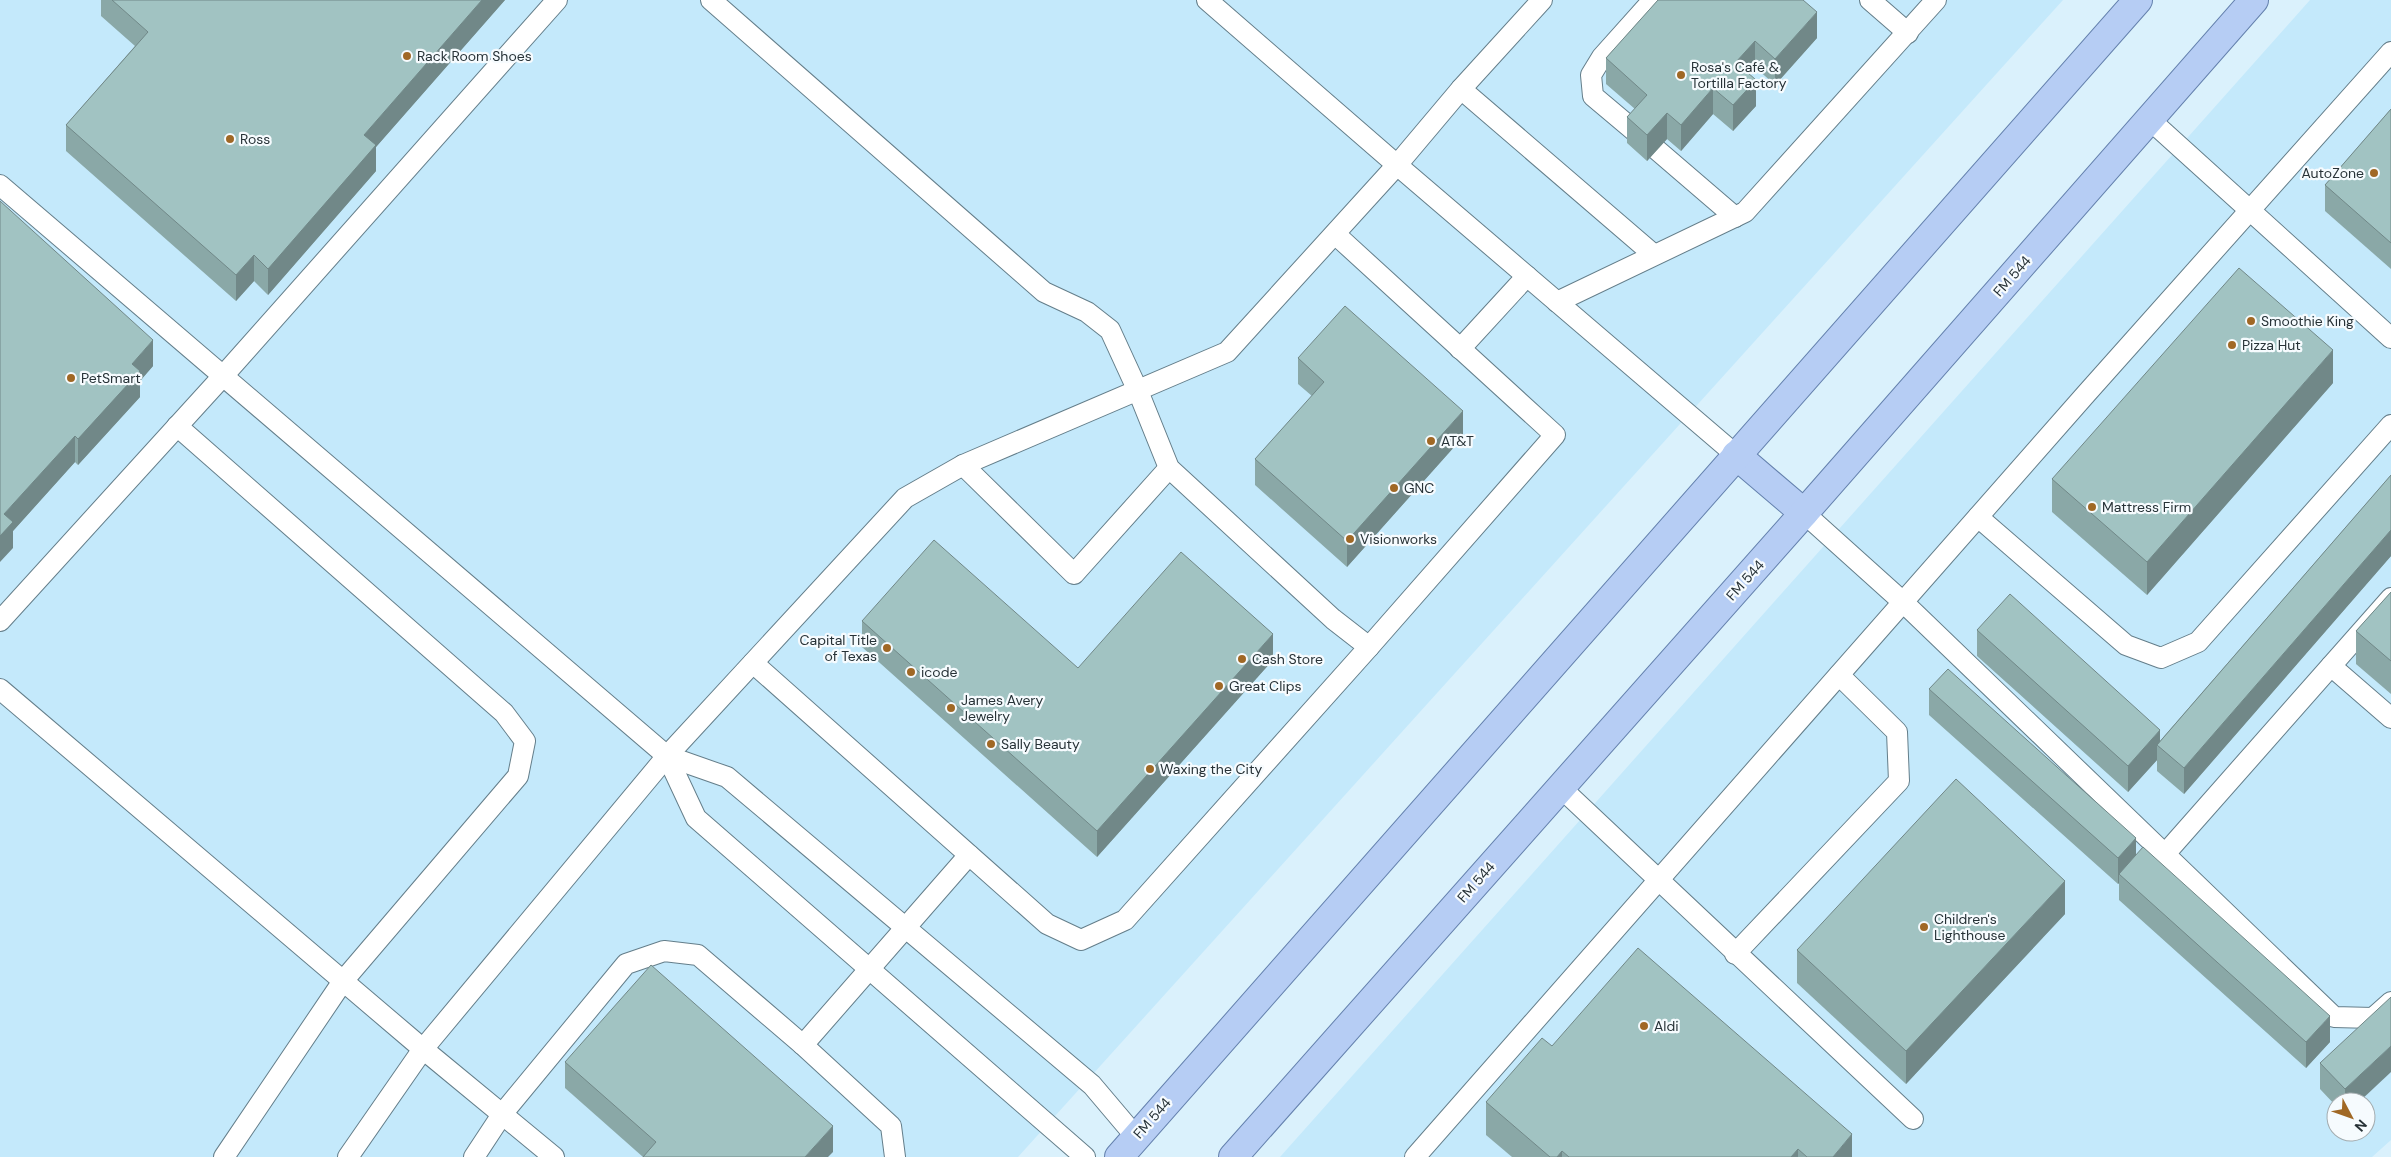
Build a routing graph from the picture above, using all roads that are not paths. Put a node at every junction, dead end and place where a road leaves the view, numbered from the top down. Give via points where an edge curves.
1 (557, 0) edge
2 (711, 0) edge
3 (1208, 0) edge
4 (1542, 0) edge
5 (1653, 0) edge
6 (1870, 0) edge
7 (1936, 0) edge
8 (2138, 0) edge
9 (2254, 0) edge
10 (1908, 33) junction
11 (2391, 52) edge
12 (1461, 89) junction
13 (2149, 120) junction
14 (1637, 133) edge
15 (1657, 150) edge
16 (1397, 165) junction
17 (0, 185) edge
18 (2249, 211) junction
19 (1735, 217) junction
20 (1335, 234) junction
21 (1654, 254) junction
22 (1527, 276) junction
23 (1557, 302) junction
24 (2391, 338) edge
25 (1460, 349) junction
26 (223, 376) junction
27 (1138, 390) junction
28 (2391, 425) edge
29 (177, 426) junction
30 (1736, 454) junction
31 (963, 464) junction
32 (1169, 468) junction
33 (1804, 513) junction
34 (1978, 517) junction
35 (2391, 598) edge
36 (1904, 603) junction
37 (0, 621) edge
38 (1369, 647) junction
39 (753, 663) junction
40 (2331, 666) junction
41 (1839, 675) junction
42 (0, 689) edge
43 (2391, 718) edge
44 (666, 756) junction
45 (1560, 788) junction
46 (2165, 854) junction
47 (969, 855) junction
48 (1658, 882) junction
49 (906, 928) junction
50 (1735, 954) junction
51 (870, 969) junction
52 (343, 982) junction
53 (2391, 1002) edge
54 (803, 1045) junction
55 (423, 1049) junction
56 (503, 1113) junction
57 (1913, 1119) dead end
58 (1134, 1150) edge
59 (1426, 1154) edge
60 (224, 1157) edge
61 (348, 1157) edge
62 (474, 1157) edge
63 (554, 1157) edge
64 (895, 1157) edge
65 (1085, 1157) edge
66 (1233, 1157) edge

1 - 26 lane
2 - 27 lane via 1044,292 1087,312 1110,330
3 - 16 lane
4 - 12 lane
5 - 14 lane via 1602,57 1591,75 1594,96
6 - 10 lane
7 - 10 lane
8 - 30 main road, FM 544 / FM 544
9 - 13 main road, FM 544 / FM 544
10 - 19 lane via 1745,212
11 - 18 lane
12 - 16 lane
12 - 21 lane
13 - 18 lane
13 - 33 main road, FM 544 / FM 544
15 - 19 lane
16 - 20 lane
16 - 22 lane
17 - 26 lane
18 - 24 lane
18 - 34 lane
19 - 21 lane
20 - 25 lane
20 - 27 lane via 1227,352
21 - 23 lane
22 - 23 lane
22 - 25 lane
23 - 30 lane
25 - 38 lane via 1555,435
26 - 29 lane
26 - 44 lane
27 - 31 lane
27 - 32 lane
28 - 34 lane via 2198,642 2161,658 2126,645
29 - 37 lane
29 - 52 lane via 504,713 525,741 518,776
30 - 33 main road
30 - 58 main road, FM 544 / FM 544
31 - 32 lane via 1074,574
31 - 39 lane via 905,498
32 - 38 lane via 1333,619
33 - 36 lane
33 - 45 main road, FM 544 / FM 544
34 - 36 lane
35 - 40 lane
36 - 41 lane
36 - 46 lane
38 - 47 lane via 1124,920 1081,940 1047,924
39 - 44 lane
39 - 47 lane
40 - 43 lane
40 - 46 lane
41 - 48 lane
41 - 50 lane via 1897,732 1899,781
42 - 52 lane
44 - 49 lane via 727,777
44 - 51 lane via 696,818
44 - 55 lane
45 - 48 lane
45 - 66 main road, FM 544 / FM 544
46 - 53 lane via 2334,1017 2373,1018
47 - 49 lane
48 - 50 lane
48 - 59 lane
49 - 51 lane
49 - 58 lane via 1092,1085
50 - 57 lane
51 - 54 lane
51 - 65 lane
52 - 55 lane
52 - 60 lane
54 - 56 lane via 698,955 664,951 626,964
54 - 64 lane via 891,1126
55 - 56 lane
55 - 61 lane
56 - 62 lane
56 - 63 lane

